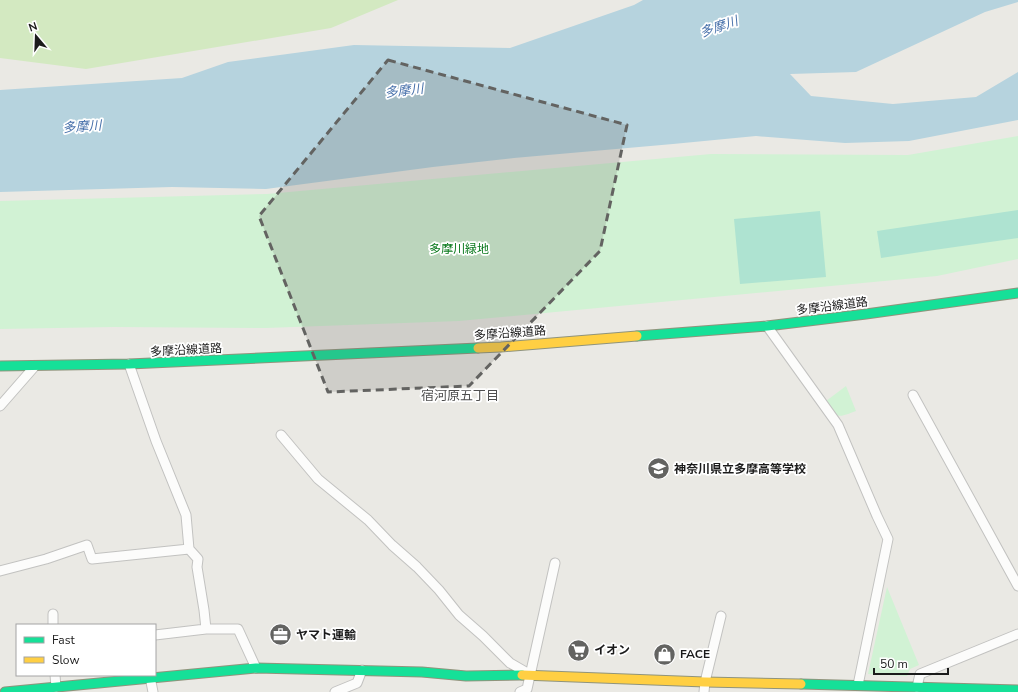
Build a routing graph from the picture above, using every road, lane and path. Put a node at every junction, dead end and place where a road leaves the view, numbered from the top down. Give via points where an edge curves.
1 (1018, 293) edge
2 (767, 326) junction
3 (129, 364) junction
4 (0, 366) edge
5 (35, 366) junction
6 (913, 395) dead end
7 (0, 406) edge
8 (281, 434) dead end
9 (190, 549) junction
10 (555, 563) dead end
11 (0, 571) edge
12 (1018, 586) edge
13 (52, 614) dead end
14 (721, 616) dead end
15 (53, 624) edge
16 (206, 629) junction
17 (1018, 634) edge
18 (156, 635) edge
19 (256, 668) junction
20 (362, 670) junction
21 (530, 675) junction
22 (55, 676) edge
23 (150, 677) junction
24 (704, 682) junction
25 (858, 685) junction
26 (56, 687) junction
27 (917, 687) junction
28 (1018, 690) edge
29 (5, 692) edge
30 (153, 692) edge
31 (335, 692) edge
32 (520, 692) edge
33 (704, 692) edge

1 - 2 main road, 多摩沿線道路
2 - 3 main road, 多摩沿線道路 via 501,347
2 - 25 street via 838,425 888,539
3 - 5 main road, 多摩沿線道路
3 - 9 street via 186,515
4 - 5 main road, 多摩沿線道路
5 - 7 street
6 - 12 street
8 - 21 street via 318,479 368,520 417,567 459,615 510,663
9 - 11 street via 92,559 87,545
9 - 16 street via 198,559
10 - 21 street
13 - 15 street
14 - 24 street
16 - 18 street
16 - 19 street via 238,629
17 - 27 street via 920,674
19 - 20 main road
19 - 23 main road
20 - 21 main road via 466,676
20 - 31 street via 357,683
21 - 24 main road
21 - 32 street via 526,688
22 - 26 street
23 - 26 main road
23 - 30 street
24 - 25 main road
24 - 33 street
25 - 27 main road
26 - 29 main road
27 - 28 main road

